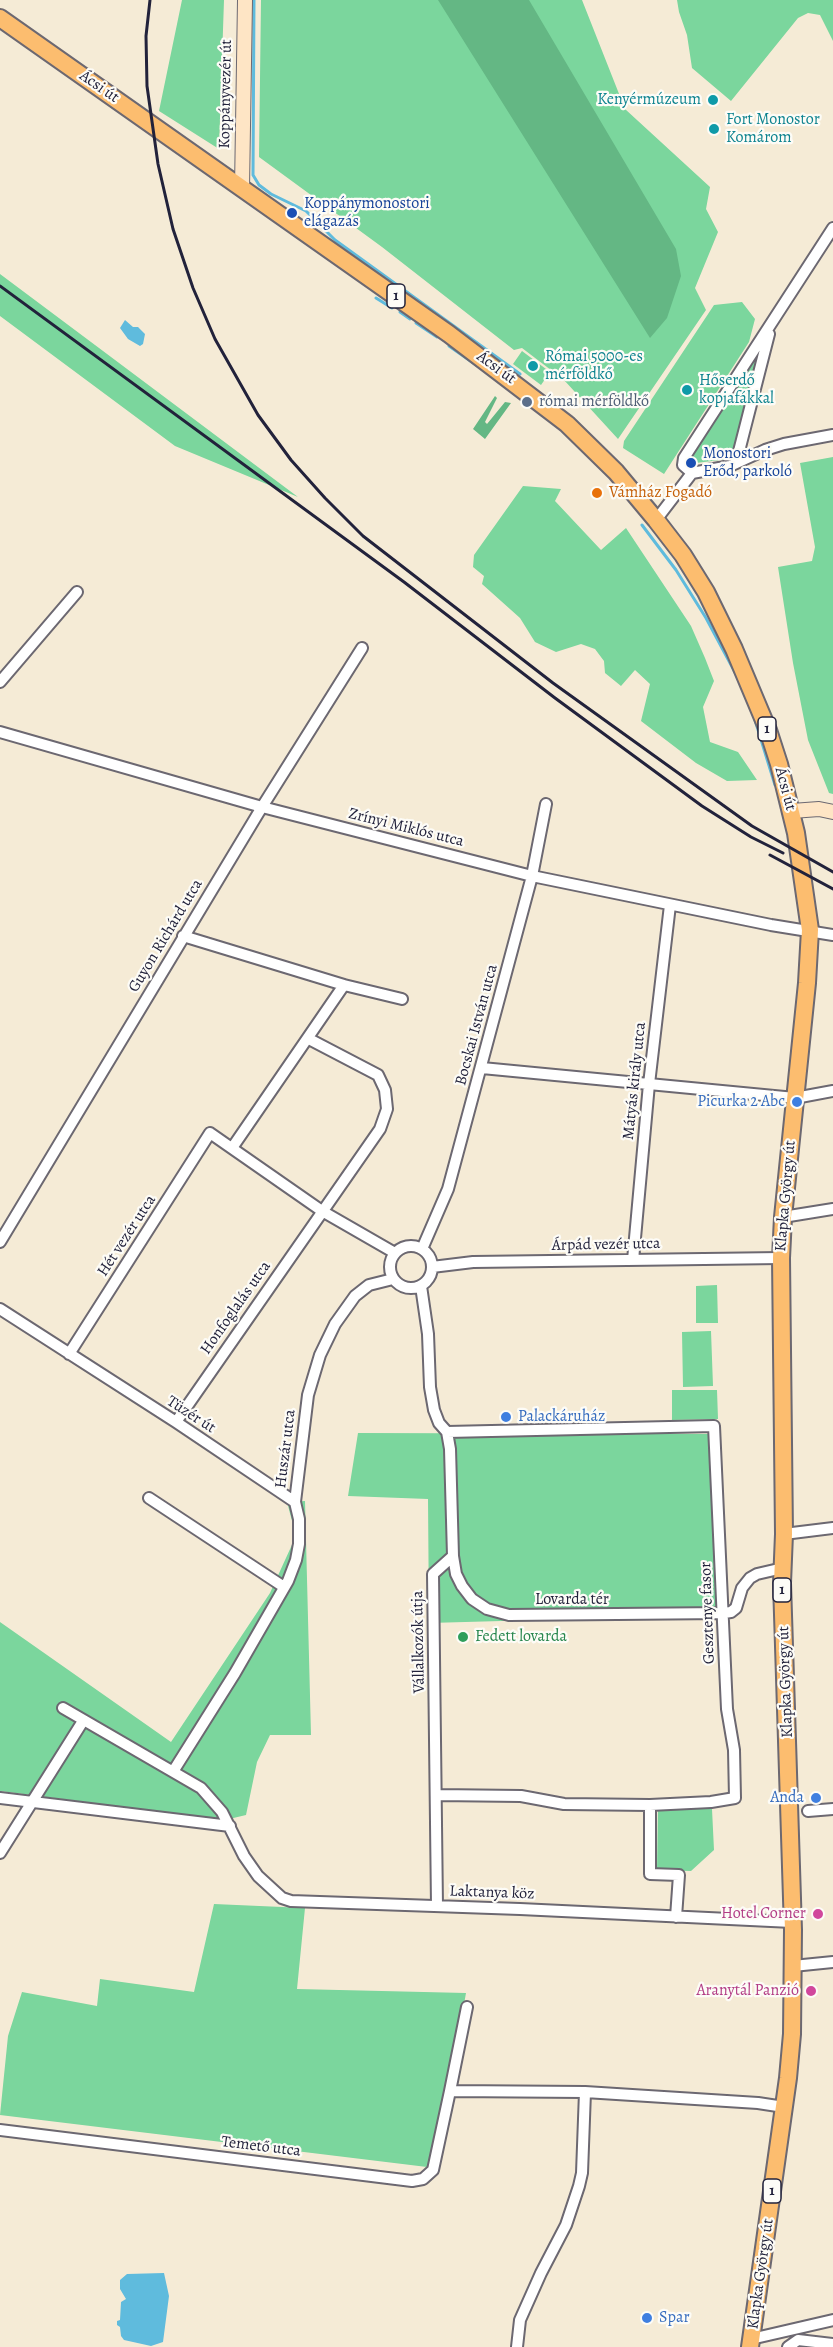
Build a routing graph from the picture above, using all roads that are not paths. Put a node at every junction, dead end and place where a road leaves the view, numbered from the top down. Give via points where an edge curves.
1 (245, 0) edge
2 (0, 18) edge
3 (242, 188) junction
4 (833, 228) edge
5 (771, 325) junction
6 (747, 360) junction
7 (761, 363) junction
8 (833, 435) edge
9 (736, 463) junction
10 (692, 473) junction
11 (656, 520) junction
12 (77, 592) dead end
13 (362, 648) dead end
14 (0, 682) edge
15 (0, 732) edge
16 (546, 804) dead end
17 (262, 807) junction
18 (792, 811) junction
19 (833, 812) edge
20 (802, 872) joint
21 (531, 876) junction
22 (670, 905) junction
23 (810, 930) junction
24 (833, 935) edge
25 (183, 936) junction
26 (344, 985) junction
27 (402, 999) dead end
28 (309, 1039) junction
29 (482, 1068) junction
30 (649, 1084) junction
31 (833, 1091) edge
32 (795, 1098) junction
33 (232, 1148) junction
34 (833, 1209) edge
35 (322, 1211) junction
36 (783, 1218) junction
37 (0, 1242) edge
38 (422, 1249) junction
39 (395, 1253) junction
40 (781, 1258) junction
41 (633, 1260) junction
42 (432, 1267) junction
43 (393, 1279) junction
44 (421, 1286) junction
45 (0, 1309) edge
46 (69, 1354) junction
47 (176, 1422) junction
48 (447, 1432) junction
49 (149, 1498) dead end
50 (295, 1502) junction
51 (833, 1527) edge
52 (784, 1534) junction
53 (453, 1556) junction
54 (783, 1568) junction
55 (284, 1587) junction
56 (724, 1613) junction
57 (63, 1708) dead end
58 (83, 1721) junction
59 (174, 1770) junction
60 (437, 1795) junction
61 (0, 1798) edge
62 (30, 1802) junction
63 (650, 1805) junction
64 (833, 1809) edge
65 (808, 1811) dead end
66 (230, 1826) junction
67 (0, 1853) edge
68 (437, 1905) junction
69 (676, 1917) junction
70 (792, 1922) junction
71 (833, 1962) edge
72 (793, 1966) junction
73 (467, 2007) dead end
74 (450, 2091) junction
75 (585, 2092) junction
76 (784, 2107) junction
77 (0, 2130) edge
78 (833, 2320) edge
79 (751, 2343) edge
80 (833, 2344) edge
81 (517, 2347) edge
82 (788, 2347) edge

1 - 3 street, Koppányvezér út
2 - 3 main road, Ácsi út / 1
3 - 11 main road, Ácsi út / 1 via 548,408 616,472
4 - 5 street
5 - 6 street
5 - 7 street
6 - 7 street via 755,358
6 - 10 street via 684,458 684,465
7 - 9 street
8 - 9 street via 784,444
9 - 10 street
10 - 11 street
11 - 18 main road, Ácsi út / 1 via 683,555 722,622 768,730
12 - 14 street
13 - 17 street, Guyon Richárd utca
15 - 17 street, Zrínyi Miklós utca
16 - 21 street, Bocskai István utca
17 - 21 street, Zrínyi Miklós utca
17 - 25 street, Guyon Richárd utca
18 - 19 street
18 - 20 main road, Ácsi út / 1
20 - 23 main road, Klapka György út / 1
21 - 22 street, Zrínyi Miklós utca
21 - 29 street, Bocskai István utca
22 - 23 street, Zrínyi Miklós utca
22 - 30 street, Mátyás király utca
23 - 24 street, Zrínyi Miklós utca
23 - 32 main road, Klapka György út / 1
25 - 26 street
25 - 37 street, Guyon Richárd utca
26 - 27 street
26 - 28 street
28 - 33 street
28 - 35 street, Honfoglalás utca via 378,1075 387,1109 380,1129
29 - 30 street
29 - 38 street, Bocskai István utca via 448,1189
30 - 32 street
30 - 41 street, Mátyás király utca
31 - 32 street
32 - 36 main road, Klapka György út / 1
33 - 35 street
33 - 46 street, Hét vezér utca via 210,1133
34 - 36 street
35 - 39 street
35 - 47 street, Honfoglalás utca
36 - 40 main road, Klapka György út / 1
38 - 39 street via 407,1246
38 - 42 street
39 - 43 street via 390,1266
40 - 41 street, Árpád vezér utca
40 - 52 main road, Klapka György út / 1
41 - 42 street, Árpád vezér utca via 473,1262
42 - 44 street via 431,1275
43 - 44 street via 409,1289
43 - 50 street, Huszár utca via 369,1285 355,1296 320,1355 308,1395
44 - 48 street via 428,1334 429,1387 439,1423
45 - 46 street, Tüzér út
46 - 47 street, Tüzér út
47 - 50 street, Tüzér út
48 - 53 street
48 - 56 street, Gesztenye fasor via 714,1426
49 - 55 street
50 - 55 street, Huszár utca via 299,1544
51 - 52 street
52 - 54 main road, Klapka György út / 1
53 - 56 street, Lovarda tér via 462,1587 471,1599 509,1616
53 - 60 street, Vállalkozók útja via 433,1574
54 - 56 street via 750,1578 742,1588 736,1608
54 - 70 main road, Klapka György út / 1
55 - 59 street, Huszár utca
56 - 63 street, Gesztenye fasor via 735,1798
57 - 58 street, Laktanya köz
58 - 59 street, Laktanya köz
58 - 62 street
59 - 66 street, Laktanya köz via 215,1802
60 - 63 street via 521,1796 564,1804
60 - 68 street, Vállalkozók útja
61 - 62 street
62 - 66 street
62 - 67 street
63 - 69 street via 650,1874 679,1875
64 - 65 street
66 - 68 street, Laktanya köz via 258,1876 282,1898
68 - 69 street, Laktanya köz
69 - 70 street, Laktanya köz
70 - 72 main road, Klapka György út / 1
71 - 72 street
72 - 76 main road, Klapka György út / 1 via 792,2034
73 - 74 street, Temető utca
74 - 75 street
74 - 77 street, Temető utca via 433,2170 419,2181
75 - 76 street
75 - 81 street via 579,2187 567,2225 520,2320
76 - 79 main road, Klapka György út / 1
78 - 79 street
80 - 82 street via 798,2340

